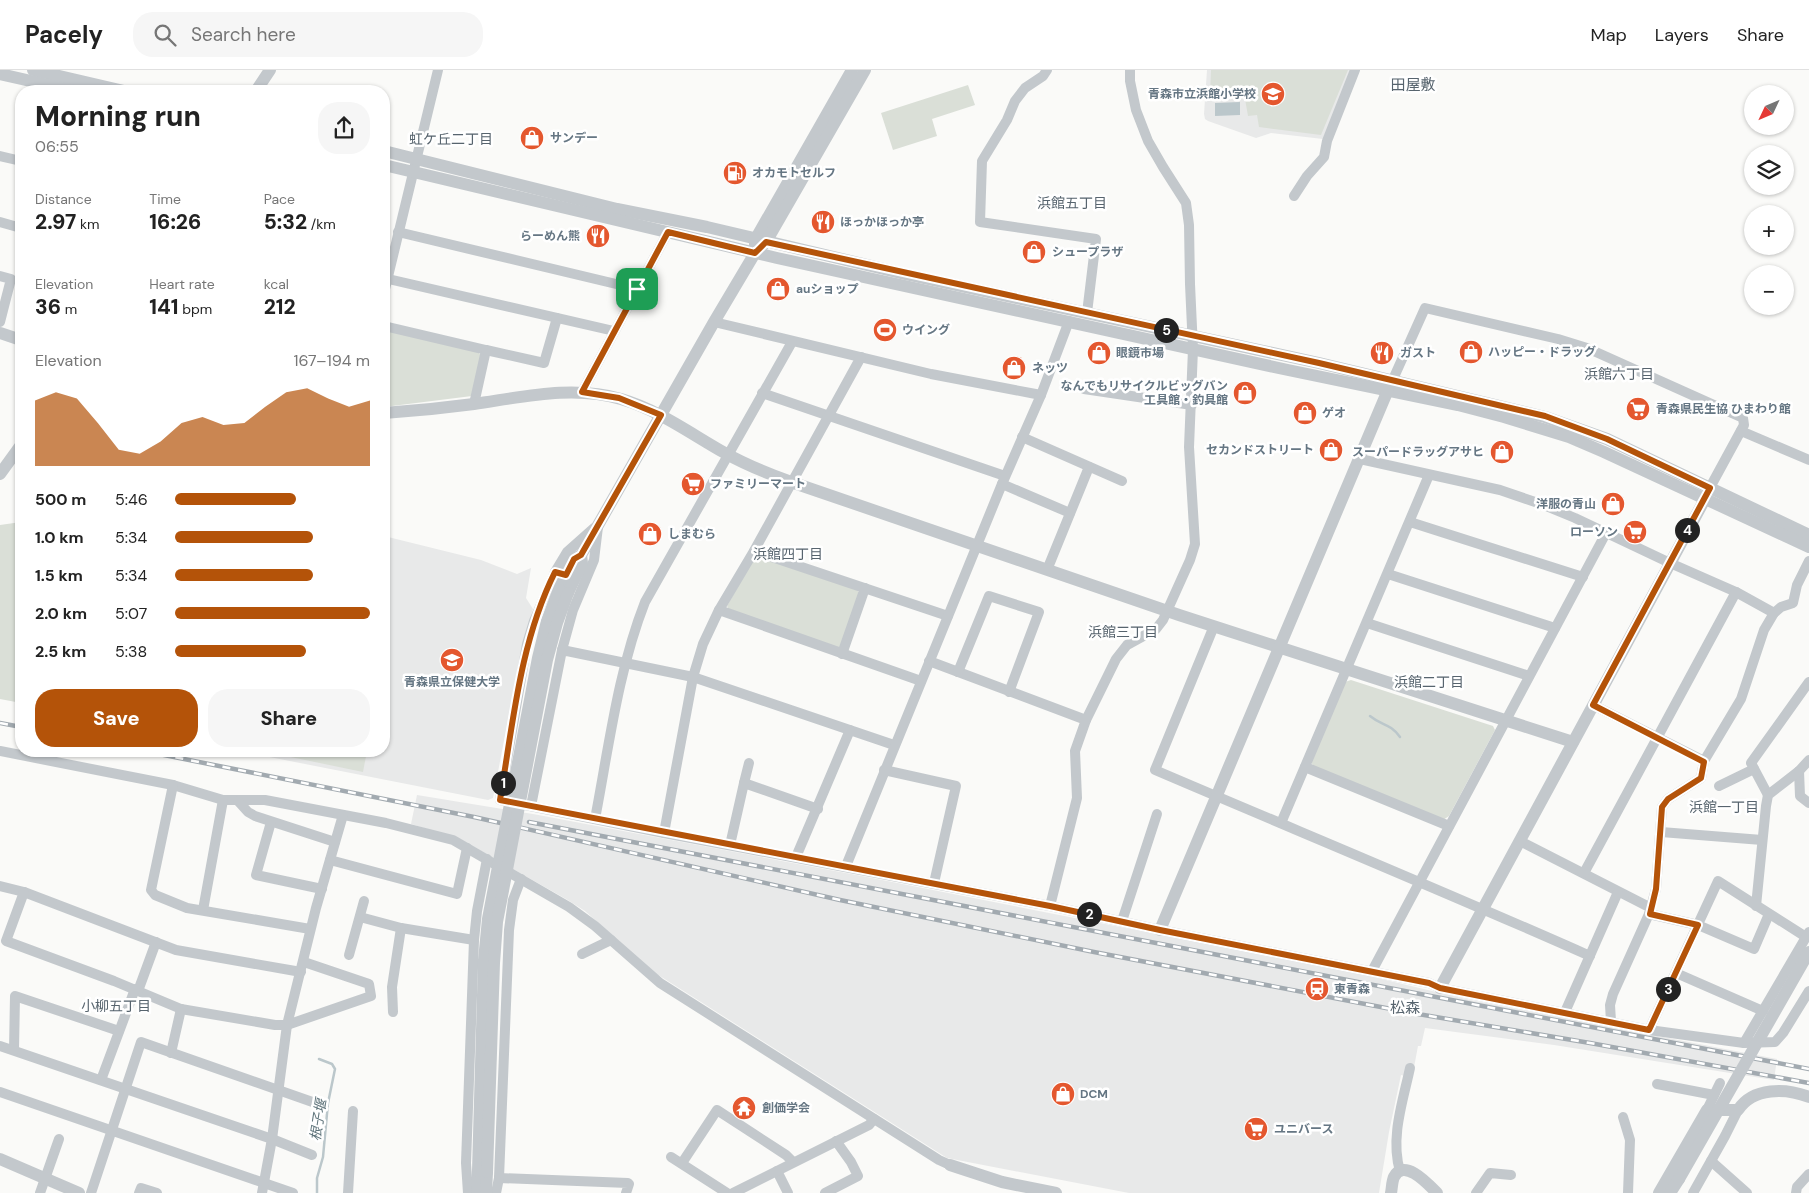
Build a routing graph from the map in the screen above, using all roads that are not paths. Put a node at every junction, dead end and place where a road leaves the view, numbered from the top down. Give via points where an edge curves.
1 (33, 70) edge
2 (270, 70) edge
3 (438, 70) edge
4 (852, 70) edge
5 (865, 70) edge
6 (1047, 70) edge
7 (1130, 70) edge
8 (1355, 70) edge
9 (0, 74) edge
10 (70, 84) edge
11 (260, 85) edge
12 (390, 154) edge
13 (0, 156) edge
14 (15, 160) edge
15 (390, 165) edge
16 (414, 165) junction
17 (1294, 196) dead end
18 (0, 222) edge
19 (15, 226) edge
20 (398, 232) junction
21 (668, 232) junction
22 (761, 241) junction
23 (755, 253) junction
24 (390, 261) edge
25 (0, 276) edge
26 (390, 280) edge
27 (637, 289) junction
28 (1088, 313) junction
29 (557, 318) junction
30 (1069, 321) junction
31 (0, 322) edge
32 (714, 322) junction
33 (390, 327) edge
34 (614, 331) junction
35 (0, 333) edge
36 (1192, 336) junction
37 (15, 338) edge
38 (792, 342) junction
39 (1193, 349) junction
40 (486, 350) junction
41 (861, 357) junction
42 (1390, 386) junction
43 (1084, 389) dead end
44 (582, 392) junction
45 (762, 393) junction
46 (1040, 395) junction
47 (474, 404) junction
48 (1192, 406) junction
49 (390, 412) edge
50 (661, 415) junction
51 (828, 415) junction
52 (1741, 431) junction
53 (1022, 437) junction
54 (15, 453) edge
55 (727, 454) junction
56 (1360, 459) junction
57 (1809, 460) edge
58 (1089, 467) junction
59 (0, 474) edge
60 (1429, 475) junction
61 (1003, 480) junction
62 (1122, 481) dead end
63 (791, 482) junction
64 (1707, 493) junction
65 (1070, 513) junction
66 (1410, 522) junction
67 (598, 524) junction
68 (1606, 533) junction
69 (1809, 535) edge
70 (978, 546) junction
71 (1809, 547) edge
72 (754, 550) junction
73 (581, 555) junction
74 (1809, 561) edge
75 (1670, 563) junction
76 (1047, 570) junction
77 (560, 574) junction
78 (1388, 574) junction
79 (1583, 577) junction
80 (865, 588) junction
81 (564, 591) junction
82 (1736, 592) junction
83 (720, 610) junction
84 (1167, 611) junction
85 (1774, 612) junction
86 (948, 616) junction
87 (1367, 623) junction
88 (1214, 626) junction
89 (1555, 628) junction
90 (1280, 647) junction
91 (562, 650) junction
92 (842, 654) junction
93 (929, 661) junction
94 (624, 663) junction
95 (1347, 669) junction
96 (958, 672) junction
97 (1529, 676) junction
98 (693, 677) junction
99 (921, 681) junction
100 (1809, 682) edge
101 (1009, 692) junction
102 (1593, 705) junction
103 (1086, 720) junction
104 (1506, 720) junction
105 (850, 730) junction
106 (1657, 738) junction
107 (1573, 742) junction
108 (894, 745) junction
109 (0, 751) edge
110 (15, 754) edge
111 (31, 757) edge
112 (1809, 760) edge
113 (1704, 762) junction
114 (749, 763) dead end
115 (1305, 767) junction
116 (884, 770) junction
117 (1754, 770) junction
118 (1799, 771) junction
119 (744, 783) junction
120 (173, 785) junction
121 (1719, 786) dead end
122 (1217, 796) junction
123 (1768, 796) junction
124 (222, 800) junction
125 (238, 801) junction
126 (1809, 803) edge
127 (531, 806) junction
128 (818, 809) junction
129 (1157, 814) dead end
130 (343, 815) junction
131 (595, 819) junction
132 (270, 822) junction
133 (1281, 823) junction
134 (1449, 826) junction
135 (1661, 832) junction
136 (664, 833) junction
137 (1762, 840) junction
138 (1520, 841) junction
139 (335, 842) junction
140 (730, 845) junction
141 (467, 848) junction
142 (796, 857) junction
143 (487, 859) junction
144 (330, 860) junction
145 (846, 866) junction
146 (1584, 873) junction
147 (521, 879) junction
148 (934, 883) junction
149 (1419, 883) junction
150 (0, 886) edge
151 (322, 888) junction
152 (24, 892) junction
153 (1618, 892) junction
154 (364, 901) dead end
155 (1050, 906) junction
156 (1756, 906) junction
157 (1483, 908) junction
158 (203, 910) junction
159 (1650, 911) junction
160 (1769, 914) junction
161 (360, 917) junction
162 (1122, 921) junction
163 (1698, 925) junction
164 (401, 928) junction
165 (310, 929) junction
166 (1160, 930) junction
167 (1807, 934) edge
168 (474, 940) junction
169 (611, 940) junction
170 (156, 942) junction
171 (1809, 952) edge
172 (582, 954) dead end
173 (349, 955) dead end
174 (1590, 956) junction
175 (302, 967) junction
176 (1372, 971) junction
177 (1676, 973) junction
178 (1440, 988) junction
179 (136, 990) junction
180 (1809, 991) edge
181 (181, 1009) junction
182 (1763, 1011) junction
183 (393, 1012) dead end
184 (1565, 1012) junction
185 (1611, 1021) junction
186 (287, 1025) junction
187 (1649, 1030) junction
188 (119, 1031) junction
189 (1744, 1043) junction
190 (0, 1046) edge
191 (14, 1050) junction
192 (171, 1053) junction
193 (1410, 1068) dead end
194 (101, 1080) junction
195 (1720, 1083) dead end
196 (1657, 1084) dead end
197 (126, 1089) junction
198 (278, 1091) junction
199 (0, 1092) edge
200 (1714, 1094) junction
201 (1809, 1097) edge
202 (321, 1104) dead end
203 (1707, 1110) junction
204 (1738, 1110) junction
205 (353, 1111) dead end
206 (1623, 1117) dead end
207 (874, 1119) junction
208 (112, 1130) junction
209 (59, 1139) dead end
210 (272, 1139) junction
211 (836, 1140) junction
212 (312, 1155) dead end
213 (671, 1157) dead end
214 (0, 1159) edge
215 (1711, 1161) junction
216 (793, 1162) junction
217 (682, 1163) junction
218 (950, 1165) joint
219 (776, 1171) junction
220 (1400, 1171) junction
221 (482, 1172) junction
222 (1809, 1174) edge
223 (1511, 1175) dead end
224 (45, 1178) junction
225 (499, 1178) junction
226 (263, 1188) edge
227 (40, 1193) edge
228 (79, 1193) edge
229 (91, 1193) edge
230 (139, 1193) edge
231 (157, 1193) edge
232 (293, 1193) edge
233 (348, 1193) edge
234 (468, 1193) edge
235 (477, 1193) edge
236 (486, 1193) edge
237 (496, 1193) edge
238 (626, 1193) edge
239 (727, 1193) edge
240 (733, 1193) edge
241 (788, 1193) edge
242 (825, 1193) edge
243 (1056, 1193) edge
244 (1391, 1193) edge
245 (1437, 1193) edge
246 (1476, 1193) edge
247 (1628, 1193) edge
248 (1659, 1193) edge
249 (1670, 1193) edge
250 (1693, 1193) edge
251 (1747, 1193) edge
252 (1796, 1193) edge

1 - 10 street
2 - 11 street
3 - 16 street
4 - 22 street
5 - 22 street
6 - 28 street via 1015,101 982,161 980,222 1096,240
7 - 36 street via 1136,110 1148,141 1186,203
8 - 17 street via 1327,141 1324,157
9 - 10 street
12 - 16 street
13 - 14 street
15 - 16 street
16 - 20 street
16 - 21 street
16 - 22 street
18 - 19 street
20 - 24 street
20 - 27 street
21 - 23 street
21 - 27 street
22 - 23 street
22 - 28 street
23 - 30 street
23 - 32 street
25 - 31 street via 10,279
26 - 29 street
27 - 34 street
28 - 36 street
29 - 34 street
29 - 40 street via 544,363
30 - 39 street
30 - 46 street
32 - 38 street
32 - 50 street
33 - 40 street
34 - 44 street
35 - 37 street
36 - 39 street
36 - 42 street
38 - 41 street
38 - 45 street
39 - 42 street
39 - 48 street
40 - 47 street
41 - 46 street
41 - 51 street
42 - 52 street via 1425,308 1587,348 1739,415 1744,421
42 - 56 street
42 - 64 street via 1569,437
43 - 48 street
44 - 47 street
44 - 50 street via 619,398
45 - 51 street
45 - 55 street
46 - 53 street
47 - 49 street
48 - 84 street via 1189,446 1195,544
50 - 55 street
50 - 67 street
51 - 61 street
51 - 63 street
52 - 57 street
52 - 64 street
53 - 58 street
53 - 61 street
54 - 59 street
55 - 63 street
55 - 94 street via 646,602
56 - 60 street
56 - 90 street
58 - 62 street
58 - 65 street
60 - 66 street
60 - 68 street via 1500,490
61 - 65 street
61 - 70 street
63 - 70 street
63 - 72 street
64 - 69 street
64 - 71 street
64 - 75 street
65 - 76 street
66 - 78 street
66 - 79 street
67 - 73 street
67 - 77 street via 567,552
67 - 91 street via 594,560 573,610
68 - 75 street
68 - 79 street
70 - 76 street
70 - 86 street
72 - 80 street
72 - 83 street
73 - 77 street
73 - 81 street via 582,563
74 - 85 street via 1793,603
75 - 82 street
75 - 102 street
76 - 84 street
77 - 81 street
77 - 127 street via 534,621 527,644 500,800
78 - 87 street
78 - 89 street
79 - 89 street
80 - 86 street
80 - 92 street
81 - 221 street, bridge via 547,621 538,658 488,919 484,960
82 - 85 street
82 - 106 street
83 - 92 street
83 - 98 street via 703,644
84 - 88 street
84 - 103 street via 1156,629 1127,645 1116,659
85 - 113 street via 1764,630 1741,699
86 - 93 street
87 - 95 street
87 - 97 street
88 - 90 street
88 - 122 street via 1155,770
89 - 97 street
90 - 95 street
90 - 122 street
91 - 94 street
91 - 127 street
92 - 99 street
93 - 96 street
93 - 99 street
94 - 98 street
94 - 131 street
95 - 104 street
95 - 115 street
96 - 101 street
96 - 101 street via 989,596 1039,612
97 - 104 street
98 - 105 street
98 - 136 street
99 - 108 street
100 - 117 street via 1751,763
101 - 103 street
102 - 106 street
102 - 107 street
103 - 155 street via 1075,751 1077,798
104 - 107 street
104 - 134 street
105 - 108 street
105 - 128 street
106 - 113 street
106 - 146 street
107 - 138 street
108 - 116 street
109 - 110 street
111 - 120 street
112 - 118 street
113 - 135 street via 1701,778 1668,799 1662,807
114 - 119 street
115 - 133 street
115 - 134 street
116 - 145 street
116 - 148 street via 956,786
117 - 121 street
117 - 123 street
118 - 123 street
118 - 126 street via 1800,796
119 - 128 street
119 - 140 street
120 - 124 street
120 - 158 street via 151,890 155,895 183,906
122 - 133 street
122 - 166 street
123 - 137 street
124 - 125 street
124 - 158 street
125 - 130 street via 265,800
125 - 132 street via 248,812
127 - 131 street
128 - 142 street
129 - 162 street
130 - 139 street
130 - 141 street via 436,835
131 - 136 street
132 - 139 street
132 - 151 street via 256,875
133 - 149 street
134 - 149 street
135 - 137 street
135 - 159 street via 1656,889
136 - 140 street
137 - 156 street
138 - 146 street
138 - 157 street
139 - 144 street
140 - 142 street
141 - 143 street
141 - 144 street via 457,894
142 - 145 street
143 - 147 street
143 - 168 street
144 - 151 street
145 - 148 street
146 - 153 street
147 - 169 street via 569,907
147 - 225 street via 509,930
148 - 155 street
149 - 157 street
149 - 176 street
150 - 152 street
151 - 165 street
152 - 170 street
152 - 179 street via 6,940
153 - 159 street
153 - 174 street
154 - 161 street
155 - 162 street
156 - 160 street
156 - 163 street via 1718,881
157 - 174 street
157 - 178 street
158 - 165 street
159 - 163 street
159 - 185 street via 1613,994
160 - 163 street via 1754,949
160 - 167 street
161 - 164 street
161 - 173 street
162 - 166 street
163 - 177 street
164 - 168 street
164 - 183 street via 392,987
165 - 175 street
166 - 176 street
167 - 182 street
168 - 234 street via 466,1163
169 - 172 street
169 - 207 street via 660,983
170 - 175 street via 176,950
170 - 179 street
171 - 249 street, bridge
174 - 184 street
175 - 186 street
175 - 186 street via 369,984 371,996
176 - 178 street
177 - 182 street
177 - 187 street
178 - 184 street
179 - 181 street
179 - 188 street
180 - 189 street via 1783,1034 1774,1042
181 - 186 street
181 - 192 street
182 - 189 street
184 - 185 street
185 - 187 street
186 - 198 street
187 - 189 street
188 - 191 street via 15,996
188 - 194 street
190 - 191 street
191 - 194 street
192 - 197 street via 141,1042
192 - 198 street
193 - 220 street via 1395,1144
194 - 197 street
195 - 200 street
196 - 200 street
197 - 208 street
197 - 210 street
198 - 202 street
198 - 210 street
199 - 208 street
200 - 203 street
201 - 204 street via 1788,1091 1765,1093 1748,1099
203 - 204 street
203 - 248 street
204 - 215 street
205 - 233 street
206 - 247 street via 1630,1140
207 - 211 street via 870,1125
207 - 218 street
208 - 226 street
208 - 229 street
209 - 224 street
210 - 212 street
210 - 226 street
211 - 216 street
211 - 242 street via 858,1176
213 - 217 street
214 - 224 street
215 - 250 street
215 - 251 street
216 - 217 street via 717,1110
216 - 219 street
217 - 239 street
218 - 243 street via 1002,1182
219 - 240 street
219 - 241 street
220 - 244 street via 1394,1178
220 - 245 street via 1413,1172
221 - 235 street
221 - 236 street
222 - 252 street via 1796,1187
223 - 246 street via 1490,1173
224 - 227 street
224 - 228 street
225 - 237 street
225 - 238 street via 628,1182
226 - 232 street
230 - 231 street via 142,1188

